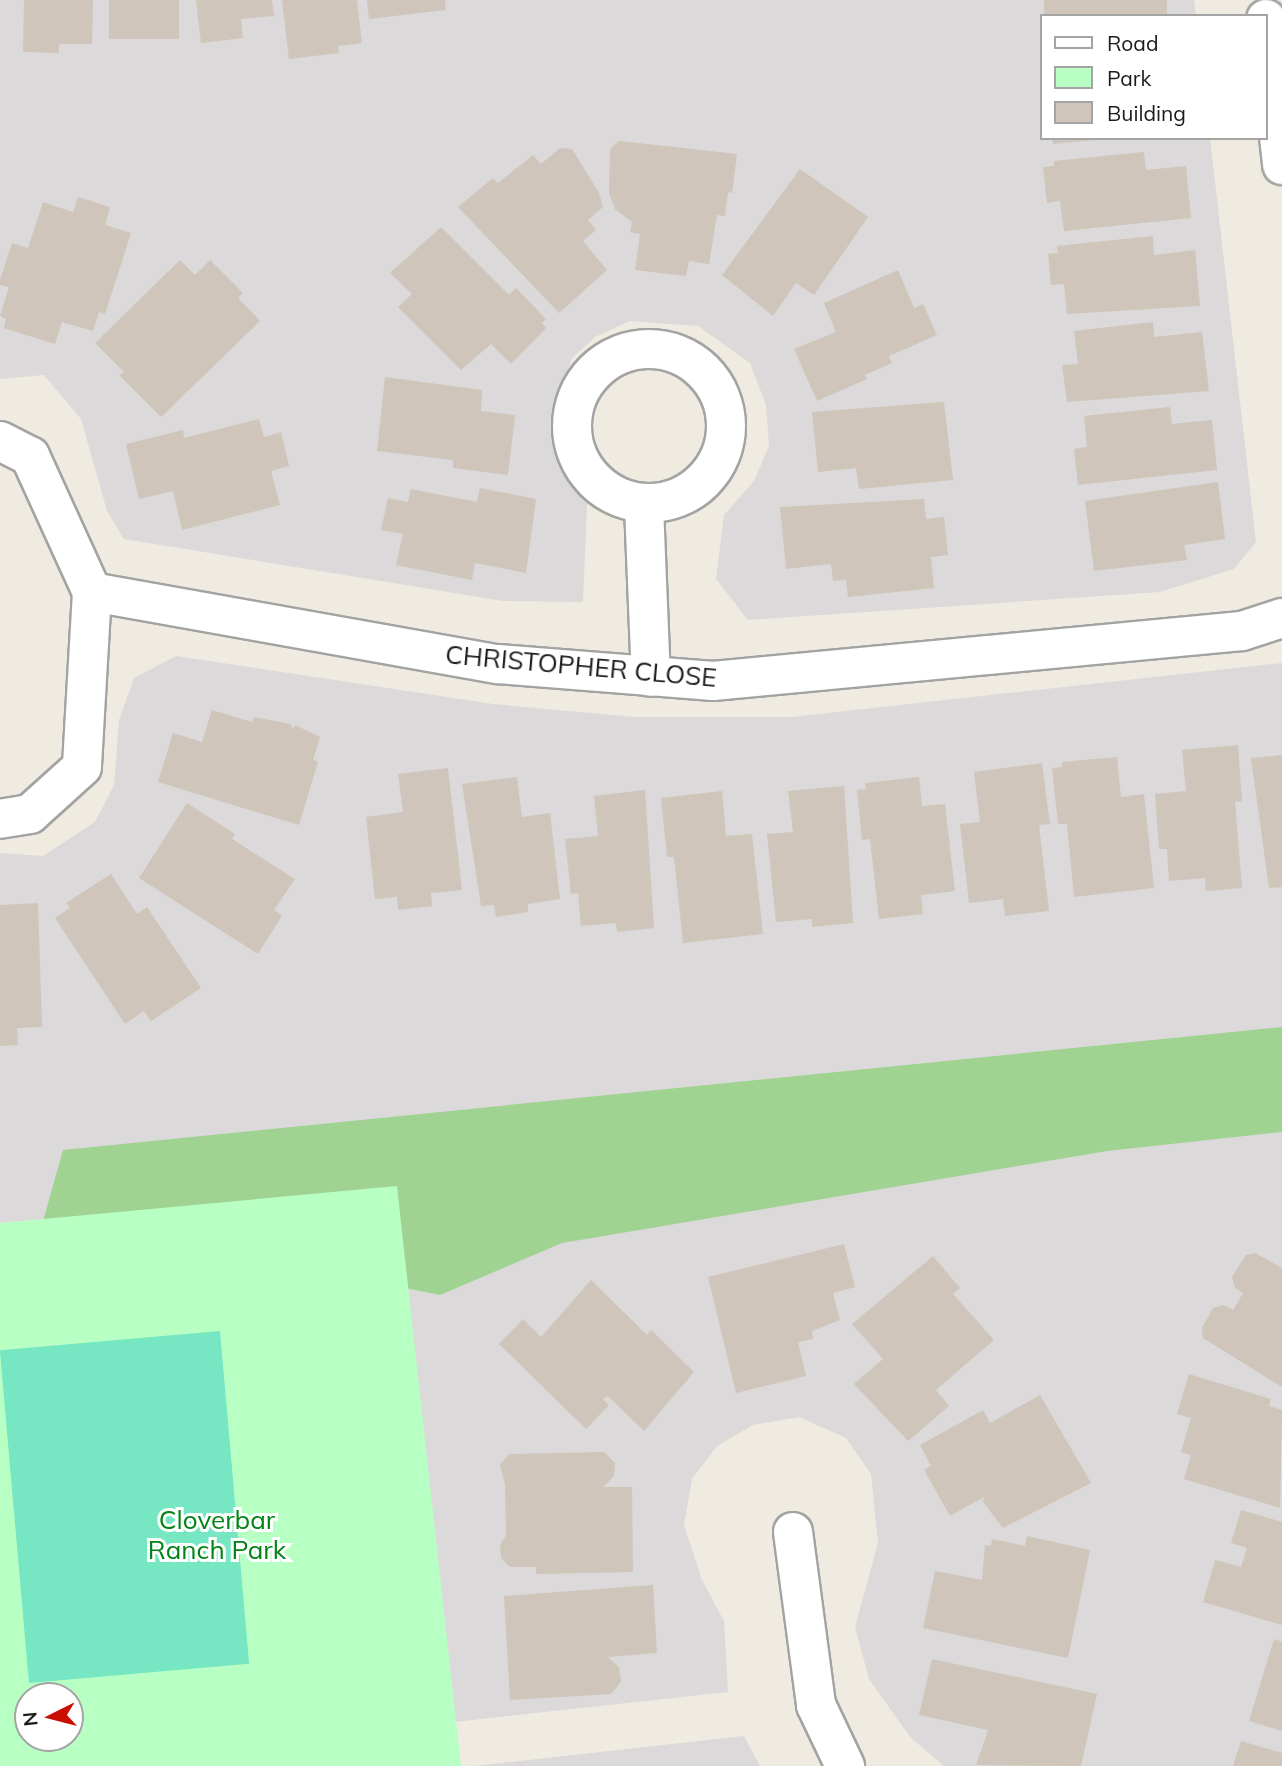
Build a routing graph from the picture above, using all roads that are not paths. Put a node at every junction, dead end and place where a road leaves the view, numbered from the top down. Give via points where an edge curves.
1 (1268, 36) edge
2 (1282, 165) edge
3 (0, 441) edge
4 (644, 506) junction
5 (92, 592) junction
6 (1282, 618) edge
7 (651, 677) junction
8 (0, 819) edge
9 (793, 1532) dead end
10 (845, 1766) edge

1 - 2 street
3 - 5 street via 30,456
4 - 4 street via 691,495 723,456 727,407 701,365 655,347 607,359 575,397 572,446 598,488
4 - 7 street
5 - 7 street, CHRISTOPHER CLOSE via 498,664
5 - 8 street via 82,767 30,814
6 - 7 street, CHRISTOPHER CLOSE via 1242,631 713,681
9 - 10 street via 816,1706

